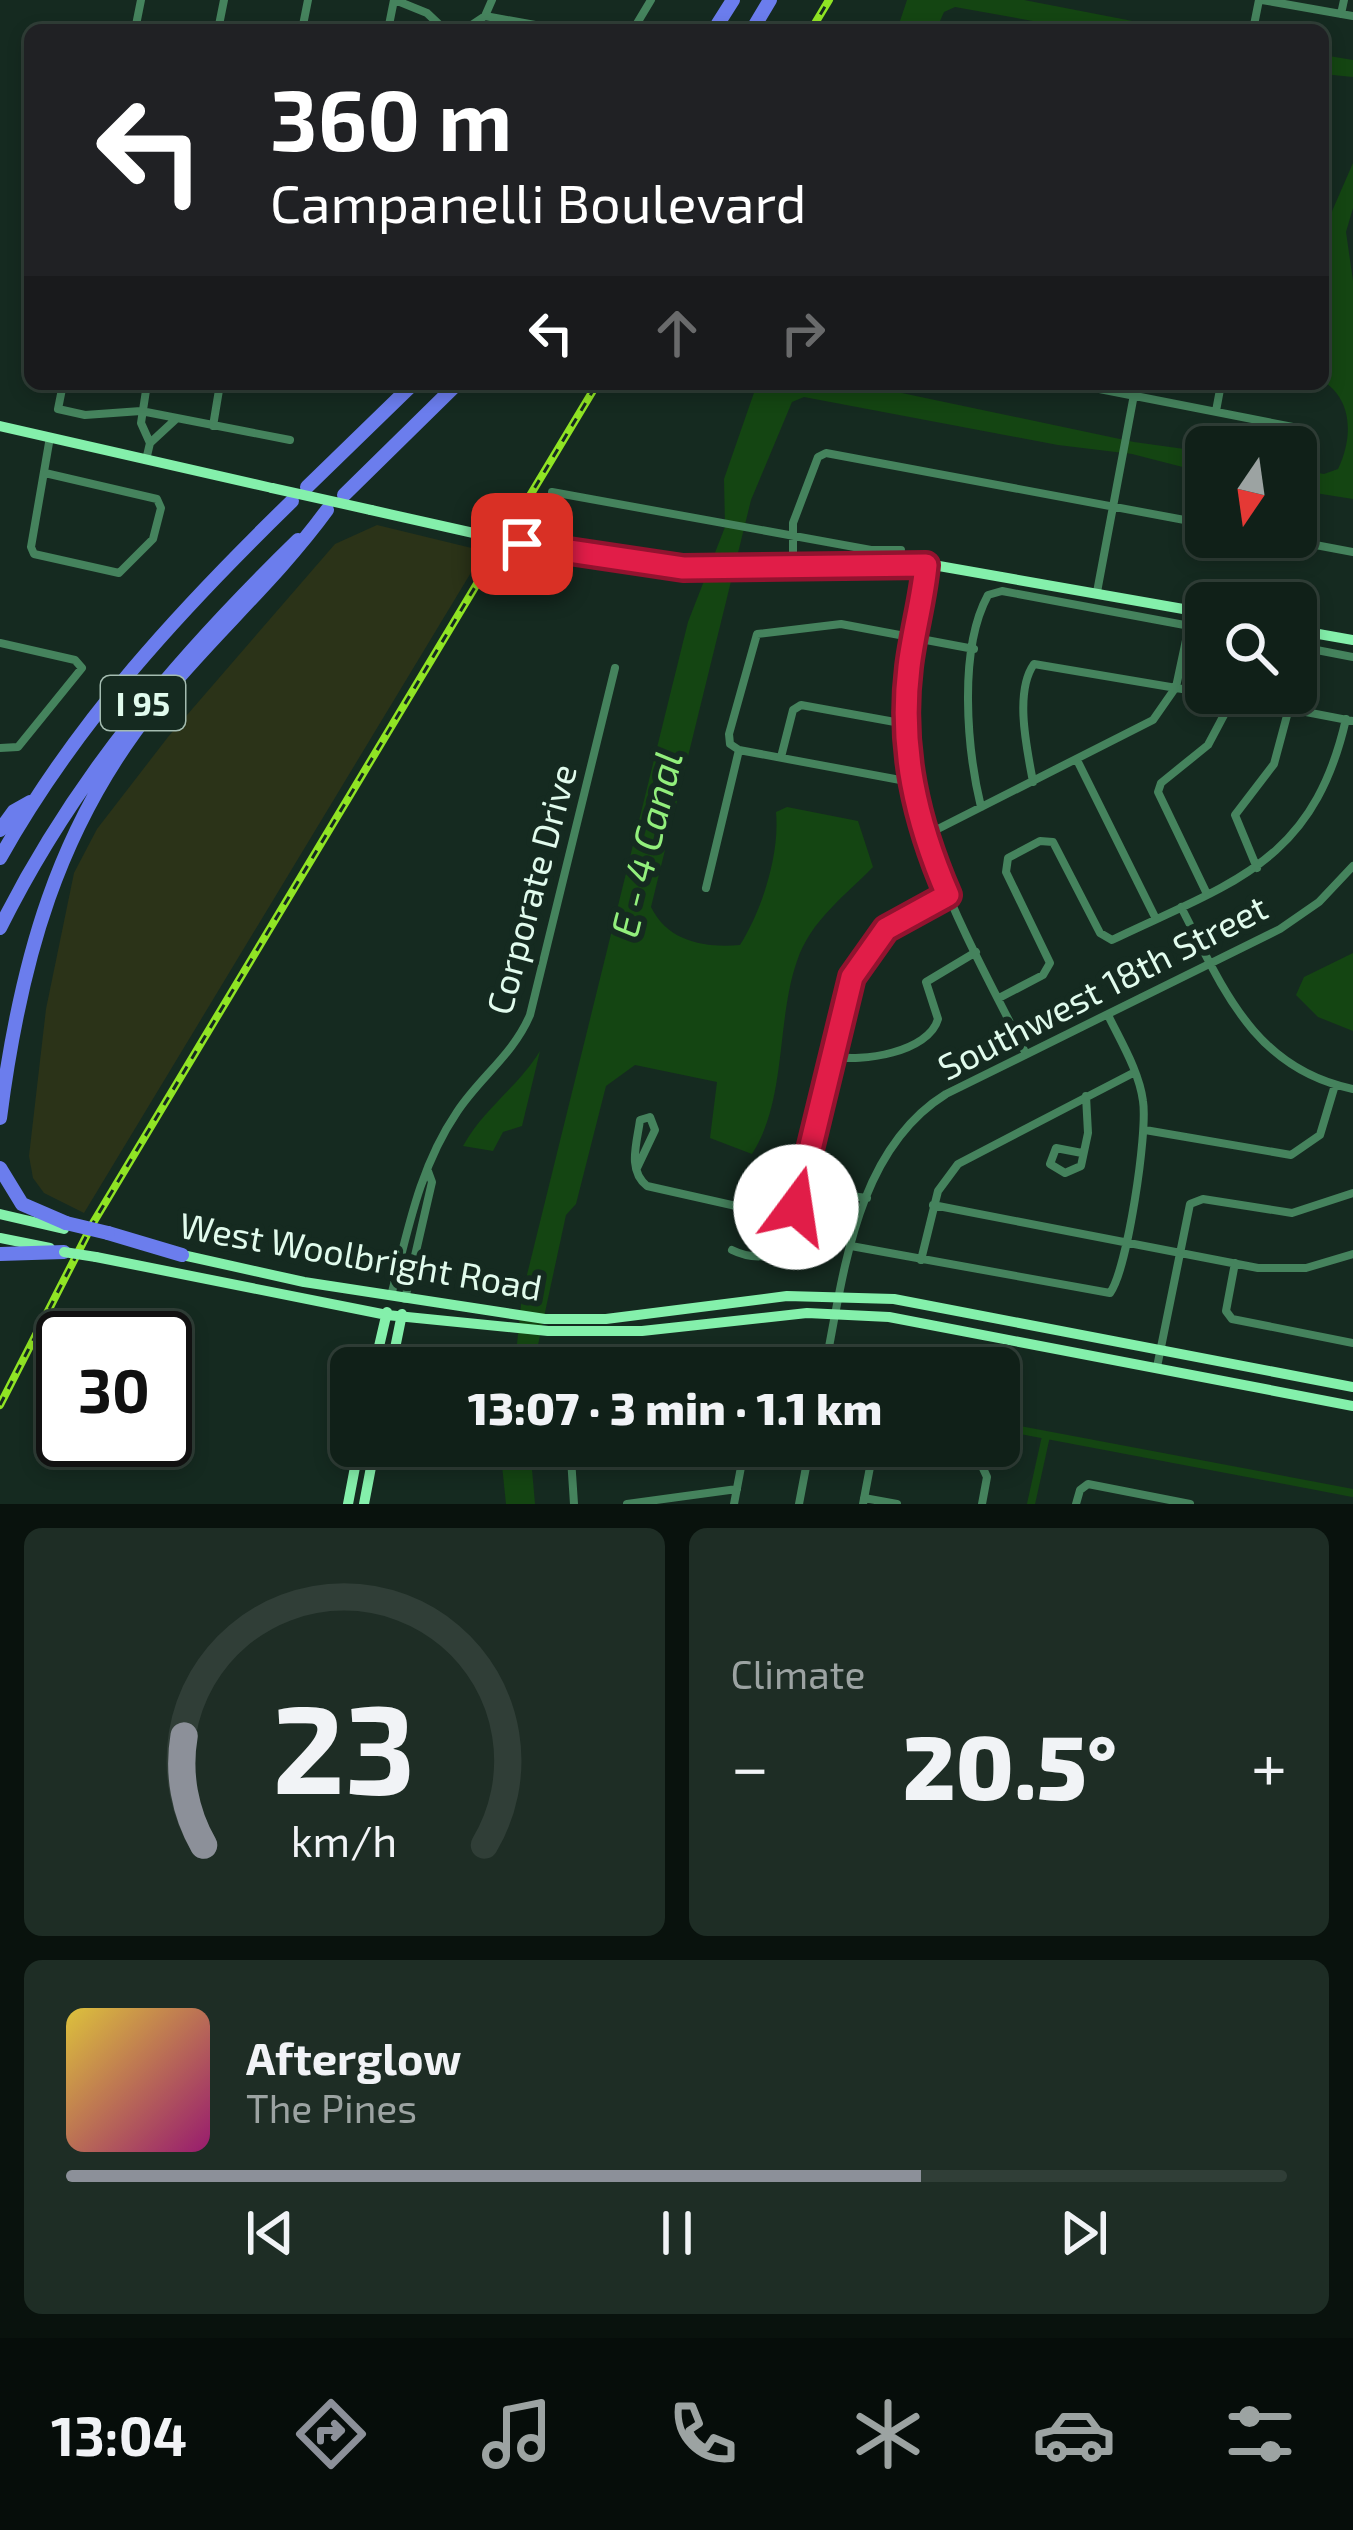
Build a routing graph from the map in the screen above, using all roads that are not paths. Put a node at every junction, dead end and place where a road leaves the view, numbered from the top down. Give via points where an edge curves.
1 (395, 0) edge
2 (492, 0) edge
3 (1260, 0) edge
4 (1344, 0) edge
5 (1341, 14) junction
6 (485, 16) junction
7 (1353, 16) edge
8 (439, 24) edge
9 (473, 24) edge
10 (530, 24) edge
11 (62, 390) edge
12 (146, 390) edge
13 (219, 390) edge
14 (407, 390) edge
15 (451, 390) edge
16 (1106, 390) edge
17 (1134, 390) edge
18 (1220, 390) edge
19 (1133, 395) junction
20 (141, 411) junction
21 (1216, 411) junction
22 (178, 418) junction
23 (0, 426) edge
24 (213, 426) junction
25 (1288, 426) edge
26 (50, 437) junction
27 (290, 440) dead end
28 (150, 443) junction
29 (146, 460) junction
30 (45, 473) junction
31 (307, 487) dead end
32 (551, 492) dead end
33 (344, 495) dead end
34 (292, 501) dead end
35 (1113, 507) junction
36 (1185, 520) edge
37 (791, 535) junction
38 (1317, 545) edge
39 (901, 550) dead end
40 (1353, 552) edge
41 (926, 565) junction
42 (793, 566) junction
43 (1097, 592) junction
44 (1185, 609) edge
45 (1185, 625) edge
46 (1317, 634) edge
47 (914, 638) junction
48 (1353, 640) edge
49 (0, 643) edge
50 (1185, 645) edge
51 (974, 650) junction
52 (1317, 650) edge
53 (1353, 657) edge
54 (615, 668) dead end
55 (1176, 687) junction
56 (1185, 689) edge
57 (1225, 714) edge
58 (1286, 714) edge
59 (1317, 714) edge
60 (1349, 720) edge
61 (906, 724) junction
62 (0, 748) edge
63 (740, 750) junction
64 (781, 758) junction
65 (1077, 760) junction
66 (911, 782) junction
67 (1033, 782) junction
68 (35, 800) junction
69 (981, 807) junction
70 (0, 830) edge
71 (924, 836) junction
72 (0, 858) edge
73 (1353, 866) edge
74 (1257, 868) junction
75 (706, 888) dead end
76 (1207, 894) junction
77 (948, 895) junction
78 (1181, 907) junction
79 (1156, 919) junction
80 (0, 928) edge
81 (976, 952) junction
82 (1210, 964) junction
83 (999, 998) junction
84 (1108, 1015) junction
85 (1026, 1054) junction
86 (832, 1056) junction
87 (1135, 1072) junction
88 (1335, 1085) junction
89 (1353, 1089) edge
90 (1086, 1096) junction
91 (0, 1118) edge
92 (1145, 1130) junction
93 (1082, 1153) junction
94 (0, 1168) edge
95 (637, 1168) junction
96 (1353, 1193) edge
97 (799, 1196) junction
98 (867, 1198) junction
99 (933, 1204) junction
100 (0, 1214) edge
101 (65, 1226) junction
102 (0, 1238) edge
103 (1125, 1242) junction
104 (851, 1246) junction
105 (731, 1250) dead end
106 (55, 1251) junction
107 (1179, 1252) junction
108 (0, 1254) edge
109 (1353, 1254) edge
110 (182, 1255) joint
111 (921, 1260) junction
112 (1235, 1263) junction
113 (840, 1295) junction
114 (398, 1298) junction
115 (836, 1313) junction
116 (387, 1315) junction
117 (401, 1317) junction
118 (1353, 1343) edge
119 (379, 1347) edge
120 (395, 1347) edge
121 (829, 1347) edge
122 (1161, 1350) junction
123 (1157, 1367) junction
124 (1353, 1388) edge
125 (1353, 1406) edge
126 (354, 1467) edge
127 (370, 1467) edge
128 (569, 1467) edge
129 (741, 1467) edge
130 (806, 1467) edge
131 (870, 1467) edge
132 (985, 1467) edge
133 (737, 1489) junction
134 (676, 1500) edge
135 (864, 1501) edge
136 (348, 1504) edge
137 (364, 1504) edge
138 (574, 1504) edge
139 (627, 1504) edge
140 (734, 1504) edge
141 (799, 1504) edge
142 (897, 1504) edge
143 (982, 1504) edge
144 (1076, 1504) edge
145 (1190, 1504) edge

1 - 8 street
2 - 6 street
3 - 5 street
4 - 5 street
5 - 7 street
6 - 9 street
6 - 10 street
11 - 20 street via 58,409
12 - 20 street
13 - 24 street
14 - 31 highway
15 - 33 highway
16 - 19 street
17 - 19 street
18 - 21 street
19 - 21 street
19 - 35 street
20 - 22 street
20 - 28 street
21 - 25 street
22 - 24 street
22 - 28 street
23 - 26 main road
24 - 27 street
26 - 29 main road
26 - 30 street
28 - 29 street
29 - 42 main road, bridge via 605,560
30 - 30 street via 31,547 37,556 118,573 153,539 157,500
32 - 37 street
34 - 68 highway, I 95 via 136,662
35 - 36 street
35 - 37 street via 821,454
35 - 43 street
37 - 39 street
37 - 42 street
38 - 40 street
41 - 42 main road
41 - 43 main road
41 - 47 street
43 - 44 main road
45 - 51 street via 1002,591 988,595
46 - 48 main road
47 - 51 street
47 - 61 street
47 - 63 street via 841,624 757,634 728,734
49 - 62 street via 82,668 14,750
50 - 55 street
51 - 69 street via 968,719
52 - 53 street
54 - 114 street, Corporate Drive via 530,1015 505,1058 460,1106 428,1169 432,1182
55 - 56 street
55 - 65 street via 1153,720
55 - 67 street via 1034,664 1025,710
57 - 76 street via 1208,746 1158,787
58 - 74 street via 1274,764 1235,815
59 - 60 street
60 - 74 street via 1312,814
61 - 64 street via 801,704
61 - 66 street
63 - 64 street
63 - 75 street
64 - 66 street
65 - 67 street
65 - 79 street
66 - 71 street
67 - 69 street
68 - 70 highway
68 - 72 highway, I 95
69 - 71 street
71 - 77 street
73 - 82 street, Southwest 18th Street via 1306,912
74 - 76 street
76 - 78 street
77 - 81 street
77 - 86 street via 898,920 865,953
78 - 79 street
78 - 82 street
79 - 83 street via 1103,937 1056,845 1040,841 1005,867 1050,968
80 - 91 highway, I 95 via 118,735 198,639 328,510 285,568 157,703 85,808 31,941
81 - 83 street
81 - 86 street via 928,977 938,1019 931,1032 875,1059
82 - 84 street, Southwest 18th Street
82 - 88 street via 1254,1035 1292,1067
83 - 85 street
84 - 85 street, Southwest 18th Street
84 - 87 street
85 - 98 street, Southwest 18th Street via 913,1119 884,1156
86 - 97 street
87 - 90 street
87 - 92 street
88 - 89 street
88 - 92 street via 1320,1135 1296,1154
90 - 93 street
90 - 99 street via 970,1154
92 - 103 street
93 - 93 street via 1056,1148 1050,1164 1076,1171
94 - 101 highway via 22,1204
95 - 95 street via 655,1130 650,1117 638,1125
95 - 97 street via 647,1186 732,1206
96 - 107 street via 1292,1213 1198,1199 1188,1209
97 - 98 street
97 - 105 street via 782,1250 747,1257
98 - 104 street, Southwest 18th Street
99 - 103 street
99 - 111 street
100 - 101 main road
101 - 110 highway, bridge
102 - 106 main road, West Woolbright Road
103 - 107 street
103 - 111 street via 1110,1293
104 - 111 street
104 - 113 street, Southwest 18th Street
106 - 108 highway
106 - 116 main road, West Woolbright Road, bridge
107 - 112 street
107 - 122 street
109 - 112 street via 1288,1270
110 - 114 main road, West Woolbright Road
112 - 118 street via 1226,1311 1232,1319
113 - 114 main road, West Woolbright Road via 580,1320
113 - 115 street, Southwest 18th Street
113 - 122 main road, West Woolbright Road
114 - 116 main road
114 - 117 main road
115 - 117 main road, West Woolbright Road via 589,1333
115 - 121 street, Southwest 18th Street
115 - 123 main road, West Woolbright Road
116 - 117 main road, West Woolbright Road
116 - 119 main road
117 - 120 main road
122 - 123 street
122 - 124 main road, West Woolbright Road
123 - 125 main road, West Woolbright Road
126 - 136 main road
127 - 137 main road
128 - 138 street
129 - 133 street
130 - 141 street
131 - 135 street
132 - 143 street
133 - 134 street
133 - 140 street
134 - 139 street
135 - 142 street
144 - 145 street via 1084,1486

